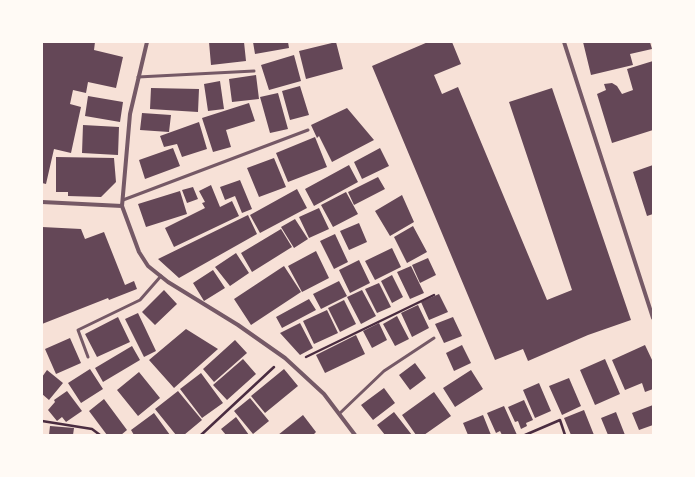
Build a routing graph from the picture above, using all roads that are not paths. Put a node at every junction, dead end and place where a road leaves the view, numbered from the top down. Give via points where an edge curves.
1 (147, 42) edge
2 (564, 42) edge
3 (254, 71) dead end
4 (138, 77) junction
5 (308, 130) dead end
6 (123, 200) junction
7 (42, 202) edge
8 (122, 206) junction
9 (160, 276) junction
10 (653, 318) edge
11 (434, 338) dead end
12 (88, 357) dead end
13 (339, 414) junction
14 (355, 435) edge

1 - 4 street
2 - 10 street
3 - 4 lane
4 - 6 street via 130,114
5 - 6 lane
6 - 8 street
7 - 8 street
8 - 9 street via 139,252 148,266
9 - 12 lane via 140,300 78,330
9 - 13 street via 292,364 324,394
11 - 13 lane via 384,371
13 - 14 street

